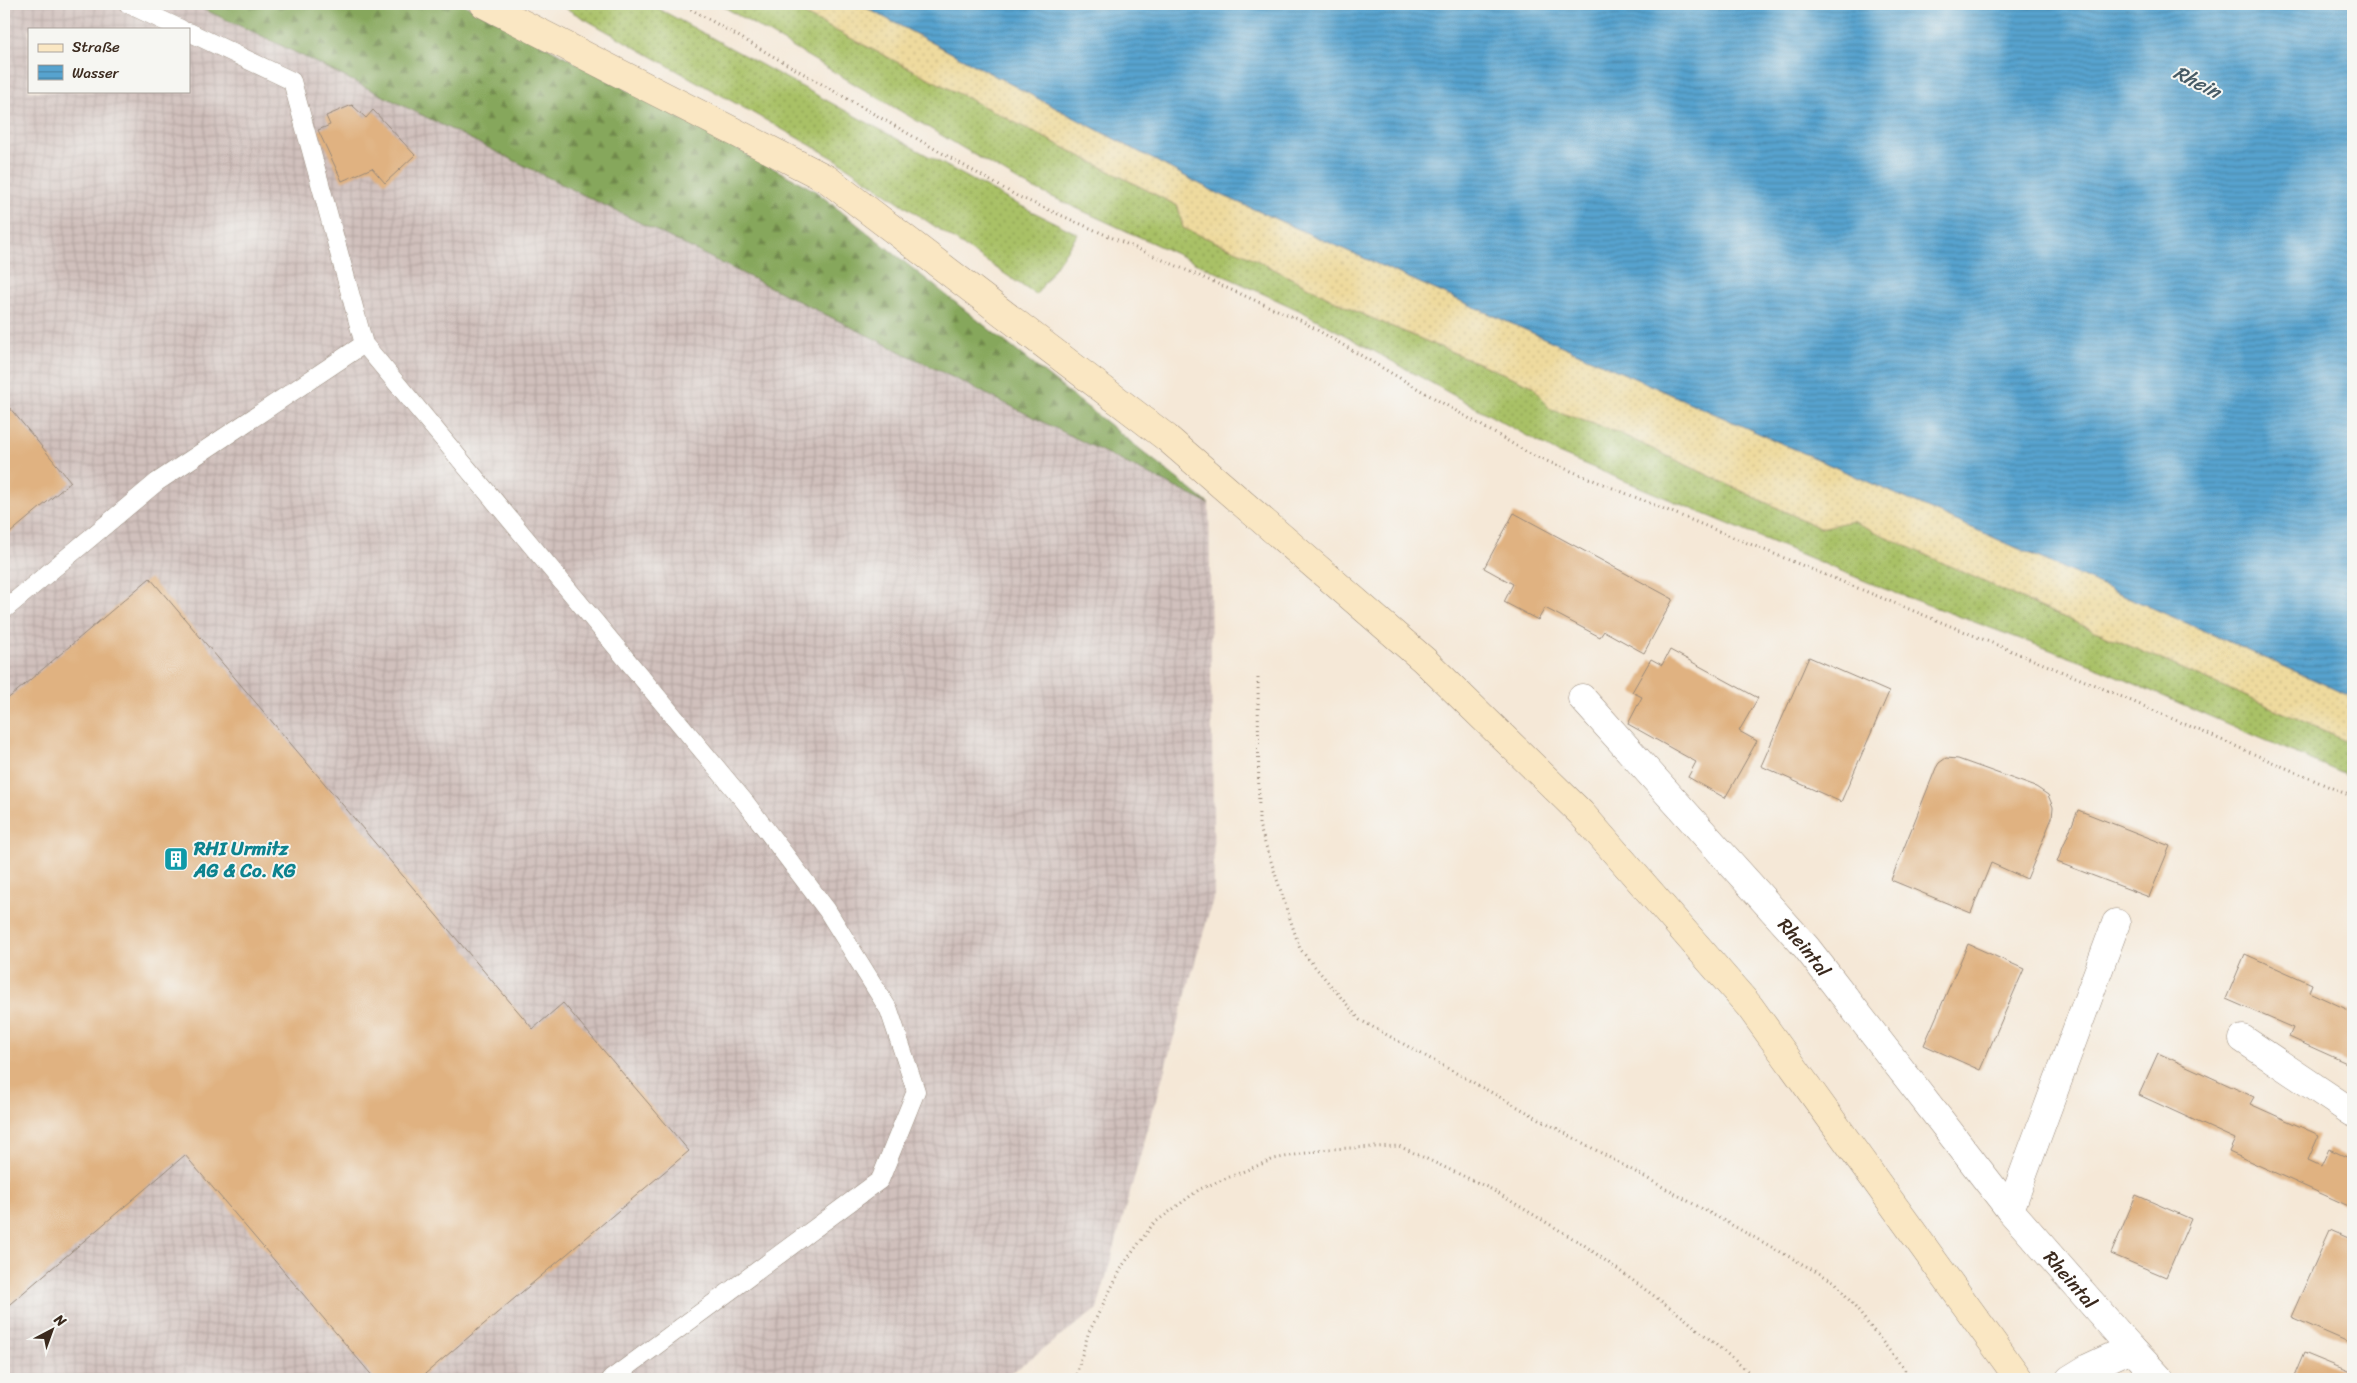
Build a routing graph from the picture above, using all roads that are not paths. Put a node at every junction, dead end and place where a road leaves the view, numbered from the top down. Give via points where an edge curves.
1 (128, 4) edge
2 (484, 4) edge
3 (179, 28) edge
4 (190, 32) edge
5 (364, 344) junction
6 (4, 610) edge
7 (1582, 698) dead end
8 (2116, 922) dead end
9 (2243, 1039) dead end
10 (2353, 1112) edge
11 (2010, 1210) junction
12 (2131, 1348) junction
13 (611, 1379) edge
14 (2019, 1379) edge
15 (2070, 1379) edge
16 (2160, 1379) edge

1 - 3 lane
2 - 14 street via 827,179 1168,438 1424,660 1581,813 1750,1007
4 - 5 lane via 292,81
5 - 6 lane via 157,482
5 - 13 lane via 745,802 827,910 889,1010 916,1091 880,1180
7 - 11 street, Rheintal via 1806,947
8 - 11 street
9 - 10 street
11 - 12 street, Rheintal
12 - 15 street
12 - 16 street, Rheintal

